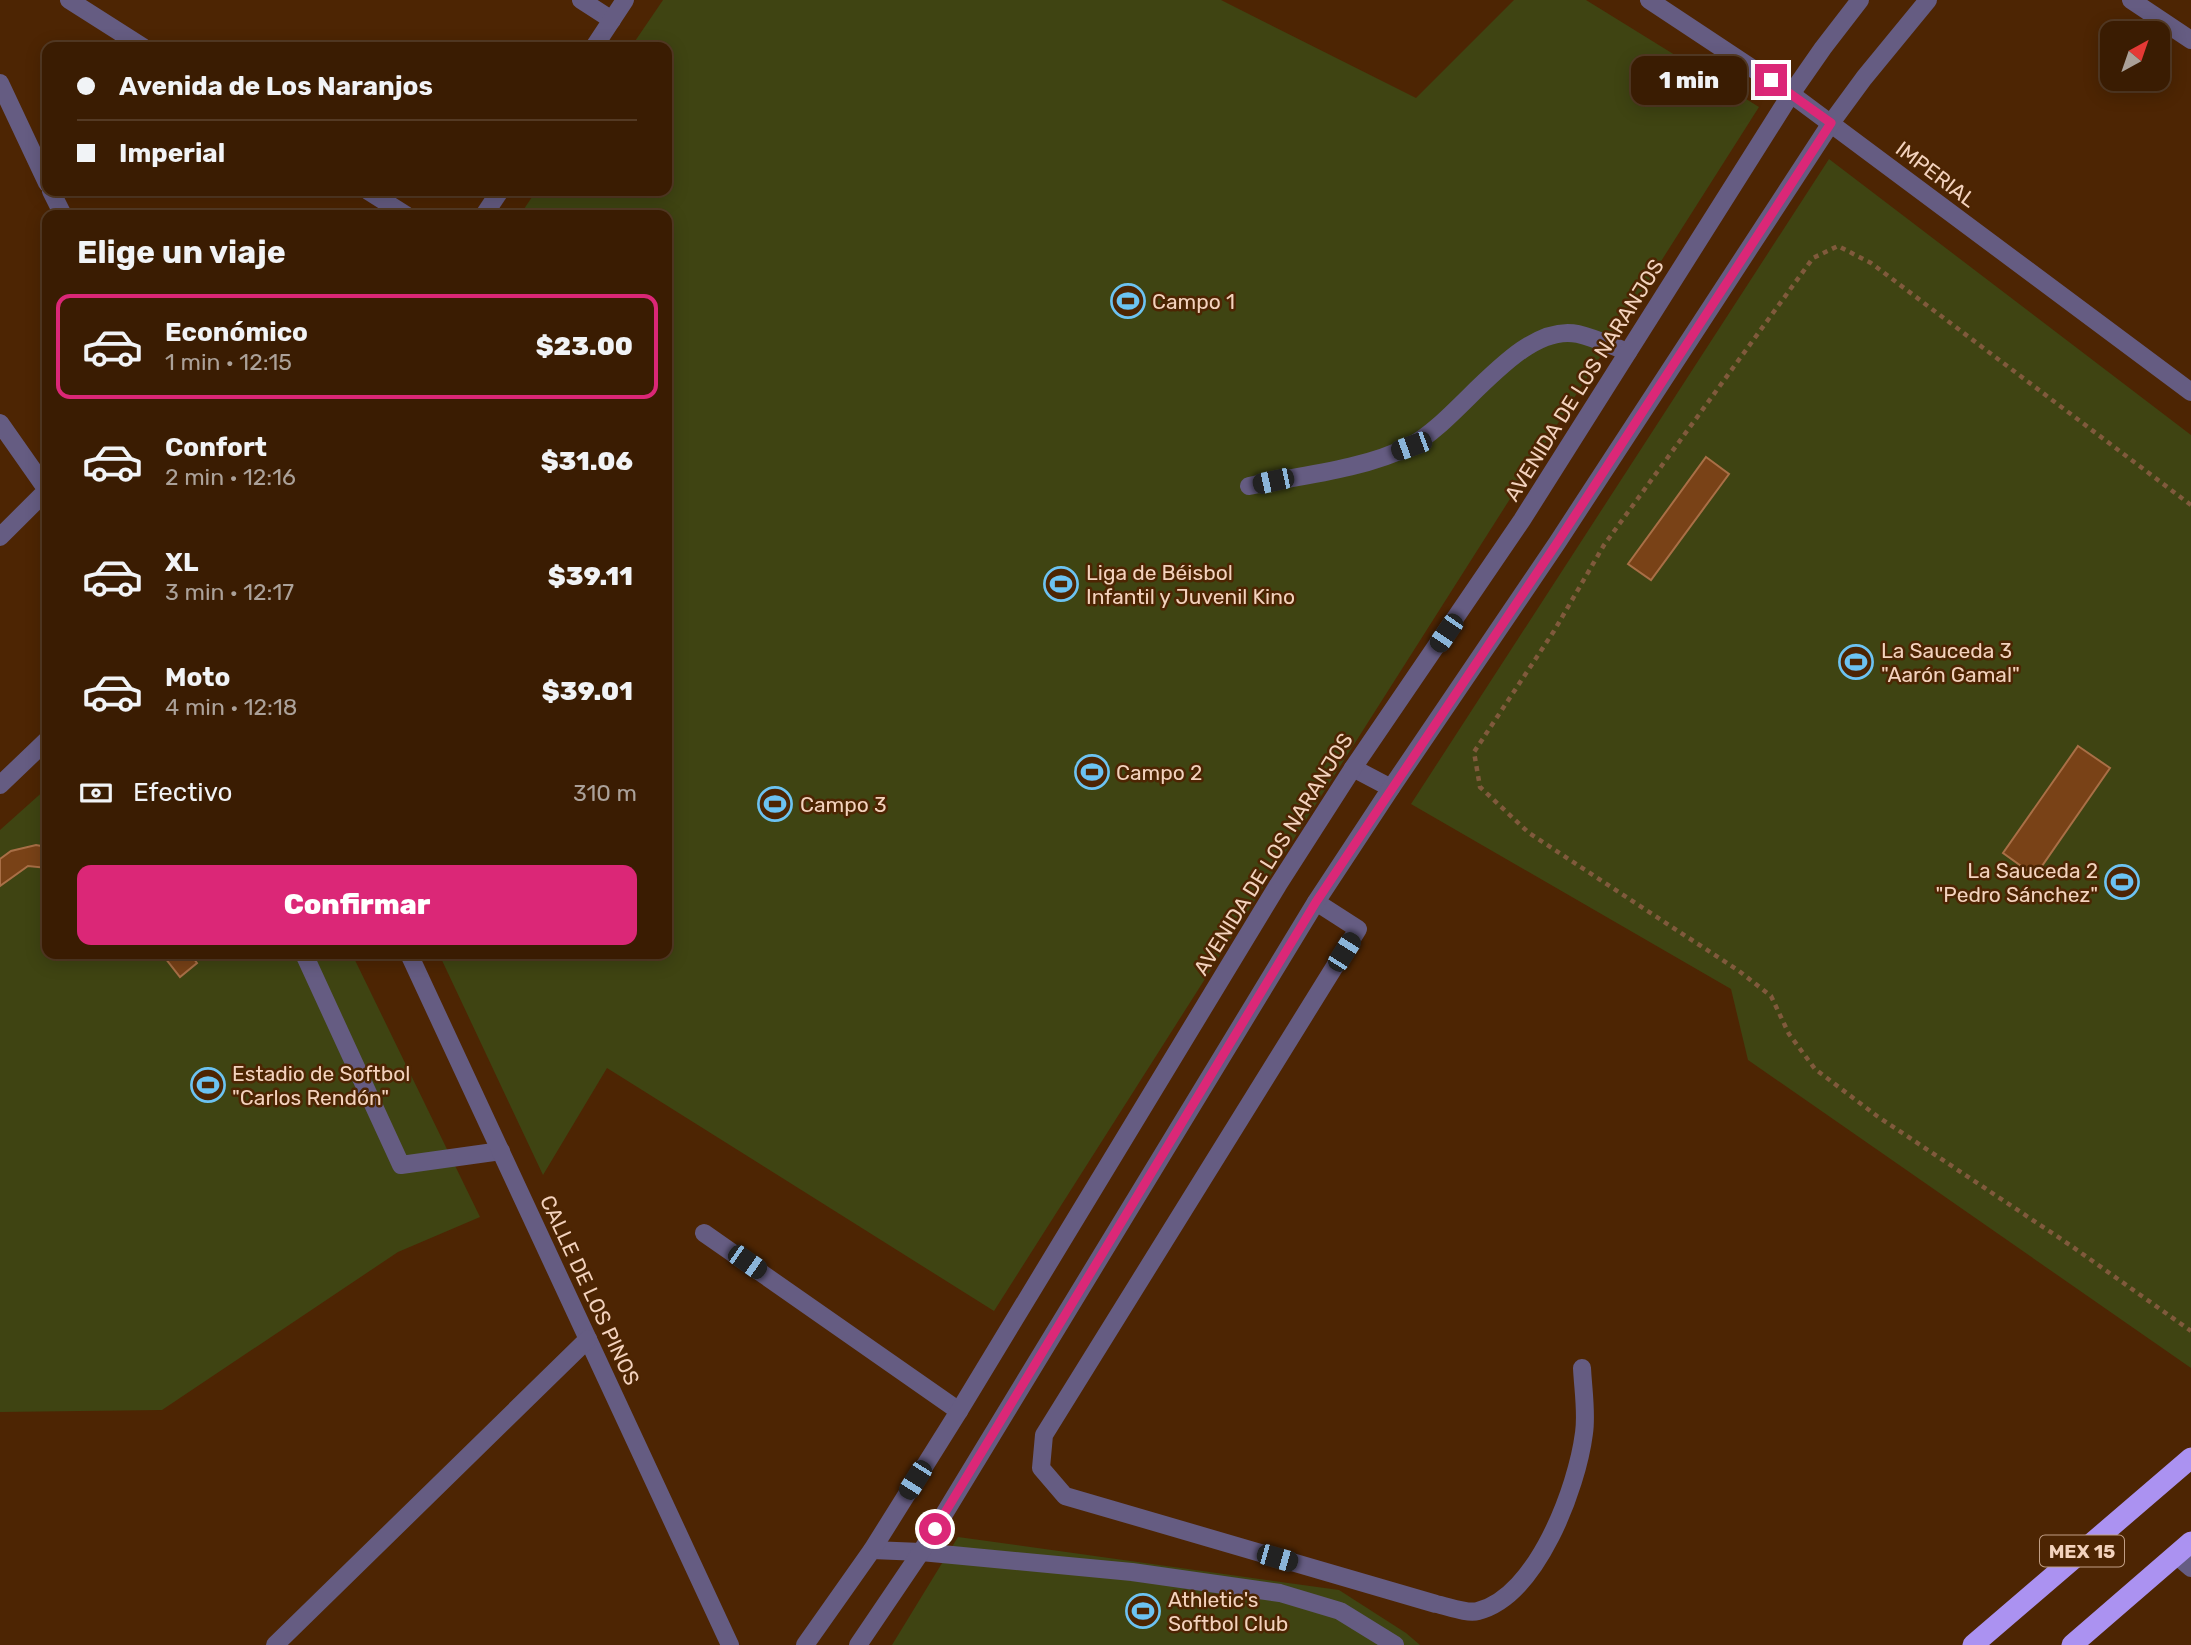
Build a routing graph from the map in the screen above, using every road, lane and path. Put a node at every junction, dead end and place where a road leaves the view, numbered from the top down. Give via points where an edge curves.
1 (69, 0) edge
2 (581, 0) edge
3 (625, 0) edge
4 (1649, 0) edge
5 (1860, 0) edge
6 (1928, 0) edge
7 (2131, 0) edge
8 (612, 20) junction
9 (2191, 40) edge
10 (135, 42) edge
11 (597, 42) edge
12 (0, 83) edge
13 (1791, 94) junction
14 (1831, 123) junction
15 (42, 172) edge
16 (376, 196) edge
17 (398, 210) edge
18 (1628, 352) junction
19 (2191, 392) edge
20 (0, 423) edge
21 (42, 483) edge
22 (1249, 486) dead end
23 (42, 495) edge
24 (2191, 505) edge
25 (0, 537) edge
26 (42, 745) edge
27 (1353, 768) junction
28 (0, 785) edge
29 (1391, 788) junction
30 (1316, 902) junction
31 (306, 959) edge
32 (411, 959) edge
33 (500, 1151) junction
34 (704, 1233) dead end
35 (2191, 1331) edge
36 (588, 1339) junction
37 (1582, 1368) dead end
38 (958, 1411) junction
39 (2191, 1458) edge
40 (872, 1550) junction
41 (921, 1552) junction
42 (2186, 1555) edge
43 (275, 1645) edge
44 (730, 1645) edge
45 (806, 1645) edge
46 (858, 1645) edge
47 (1395, 1645) edge
48 (1972, 1645) edge
49 (2072, 1645) edge

1 - 10 street
2 - 8 street
3 - 8 street
4 - 13 street, IMPERIAL
5 - 13 street
6 - 14 street
7 - 9 street
8 - 11 street
12 - 15 street
13 - 14 street, IMPERIAL
13 - 18 street, AVENIDA DE LOS NARANJOS
14 - 19 street, IMPERIAL
14 - 29 street
16 - 17 street
18 - 22 street via 1576,333 1545,336 1513,355 1411,446 1369,461
18 - 27 street, AVENIDA DE LOS NARANJOS via 1522,520
20 - 21 street
23 - 25 street
24 - 35 path via 1871,263 1838,246 1813,258 1604,545 1555,631 1474,752 1480,787 1529,833 1771,996 1789,1034 1815,1069
26 - 28 street
27 - 29 street
27 - 38 street, AVENIDA DE LOS NARANJOS
29 - 30 street
30 - 37 street via 1358,929 1044,1435 1041,1468 1065,1496 1476,1612 1510,1595 1549,1542 1571,1492 1585,1431
30 - 41 street
31 - 33 street via 401,1165
32 - 33 street, CALLE DE LOS PINOS
33 - 36 street, CALLE DE LOS PINOS
34 - 38 street
36 - 43 street
36 - 44 street, CALLE DE LOS PINOS
38 - 40 street, AVENIDA DE LOS NARANJOS
39 - 48 highway, MEX 15
40 - 41 street
40 - 45 street, AVENIDA DE LOS NARANJOS
41 - 46 street
41 - 47 street via 1132,1572 1280,1593 1340,1611
42 - 49 highway, MEX 15

